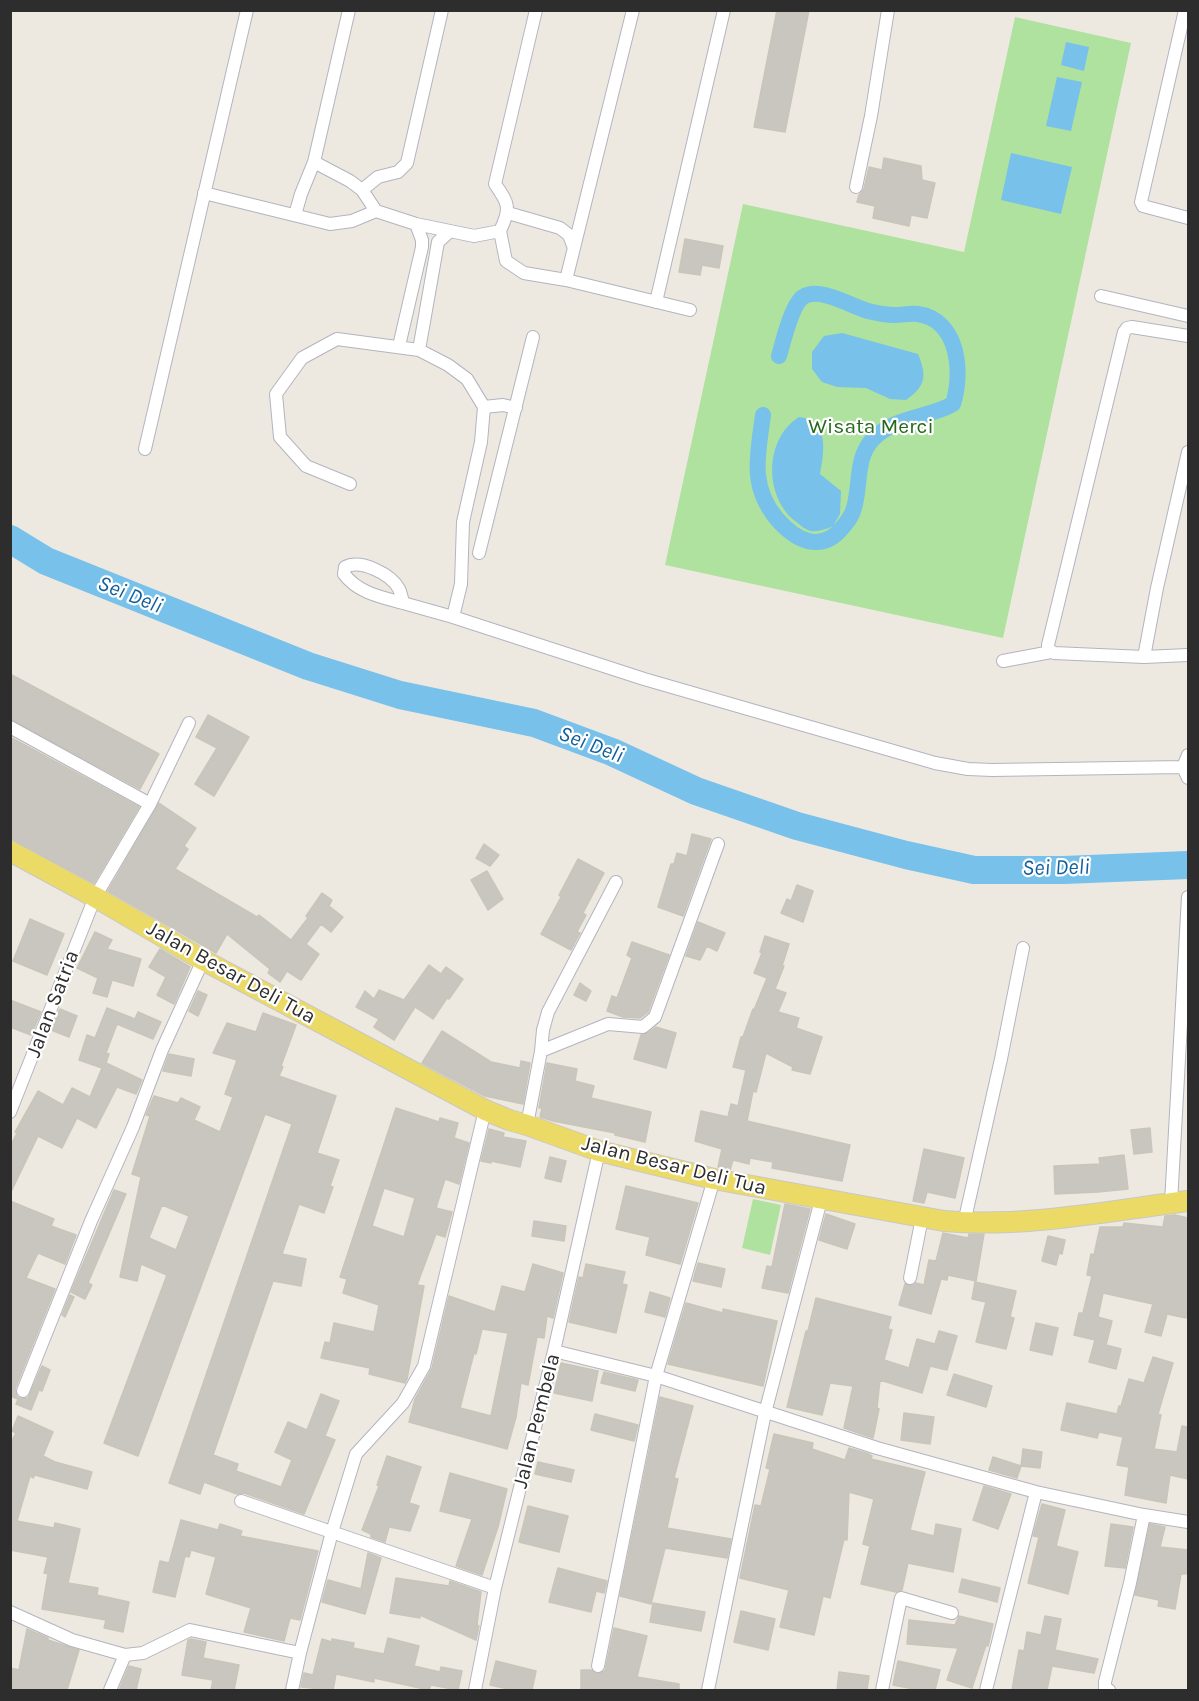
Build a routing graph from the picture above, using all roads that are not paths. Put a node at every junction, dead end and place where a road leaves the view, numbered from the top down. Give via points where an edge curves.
1 (247, 10) edge
2 (349, 10) edge
3 (442, 10) edge
4 (536, 10) edge
5 (633, 10) edge
6 (724, 10) edge
7 (888, 10) edge
8 (1185, 10) edge
9 (314, 162) junction
10 (856, 187) dead end
11 (362, 190) junction
12 (204, 193) junction
13 (376, 211) junction
14 (508, 213) junction
15 (295, 215) junction
16 (1188, 218) edge
17 (416, 224) junction
18 (450, 231) junction
19 (500, 231) junction
20 (574, 248) junction
21 (566, 280) junction
22 (1101, 296) dead end
23 (656, 302) junction
24 (690, 310) dead end
25 (1188, 316) edge
26 (1188, 336) edge
27 (533, 337) dead end
28 (399, 346) junction
29 (419, 350) junction
30 (484, 407) junction
31 (516, 408) junction
32 (146, 449) dead end
33 (1188, 453) edge
34 (350, 484) dead end
35 (468, 505) junction
36 (490, 510) junction
37 (480, 553) dead end
38 (404, 603) junction
39 (453, 616) junction
40 (1051, 652) junction
41 (1188, 655) edge
42 (1144, 657) junction
43 (1003, 661) dead end
44 (189, 723) dead end
45 (10, 727) edge
46 (1188, 755) edge
47 (1185, 772) edge
48 (150, 804) junction
49 (718, 844) dead end
50 (10, 851) edge
51 (616, 882) dead end
52 (95, 897) junction
53 (1188, 897) edge
54 (1187, 915) edge
55 (1023, 948) dead end
56 (203, 960) junction
57 (541, 1051) junction
58 (485, 1110) junction
59 (10, 1112) edge
60 (527, 1125) junction
61 (599, 1151) junction
62 (714, 1179) junction
63 (821, 1200) junction
64 (1180, 1202) edge
65 (922, 1218) junction
66 (964, 1223) junction
67 (910, 1278) dead end
68 (554, 1351) junction
69 (656, 1376) junction
70 (23, 1390) dead end
71 (765, 1413) junction
72 (1036, 1492) junction
73 (242, 1501) dead end
74 (1143, 1515) junction
75 (1188, 1522) edge
76 (332, 1532) junction
77 (495, 1588) junction
78 (10, 1612) edge
79 (952, 1613) dead end
80 (300, 1653) junction
81 (125, 1655) junction
82 (598, 1666) dead end
83 (110, 1690) edge
84 (292, 1690) edge
85 (474, 1690) edge
86 (708, 1690) edge
87 (882, 1690) edge
88 (986, 1690) edge
89 (1109, 1690) edge

1 - 12 street
2 - 9 street
3 - 11 street via 407,163 404,169 378,177
4 - 14 street via 495,184
5 - 20 street
6 - 23 street
7 - 10 street
8 - 16 street via 1141,202 1152,210
9 - 11 street
9 - 15 street
11 - 13 street
12 - 15 street
12 - 32 street
13 - 15 street via 352,221 330,224
13 - 17 street
14 - 19 street
14 - 20 street via 560,228
17 - 18 street
17 - 28 street via 422,247
18 - 19 street via 474,236
18 - 29 street via 438,242
19 - 21 street via 506,261 524,273
20 - 21 street
21 - 23 street
22 - 25 street
23 - 24 street
26 - 40 street via 1132,327 1124,332 1048,645
27 - 31 street
28 - 29 street
28 - 34 street via 337,339 302,358 276,394 280,437 306,466
29 - 30 street via 467,379
30 - 31 street
30 - 35 street
31 - 36 street
33 - 42 street
35 - 36 street
35 - 39 street via 463,522 461,584
36 - 37 street
38 - 38 street via 352,584 344,574 345,567 365,564 388,578 399,588
38 - 39 street
39 - 47 street via 644,679 935,763 992,770
40 - 42 street
40 - 43 street
41 - 42 street
44 - 48 street, Jalan Satria
45 - 48 street
46 - 47 street
48 - 52 street, Jalan Satria
49 - 57 street via 655,1017 643,1027 608,1024
50 - 52 main road, Jalan Besar Deli Tua
51 - 57 street via 548,1012
52 - 56 main road, Jalan Besar Deli Tua
52 - 59 street, Jalan Satria
53 - 54 street
54 - 64 street
55 - 66 street
56 - 58 main road, Jalan Besar Deli Tua
56 - 70 street via 162,1050
57 - 60 street
58 - 60 main road, Jalan Besar Deli Tua
58 - 76 street via 424,1366 404,1403 356,1454
60 - 61 main road, Jalan Besar Deli Tua
61 - 62 main road, Jalan Besar Deli Tua
61 - 68 street, Jalan Pembela
62 - 63 main road, Jalan Besar Deli Tua
62 - 69 street
63 - 65 main road, Jalan Besar Deli Tua
63 - 71 street
64 - 66 main road, Jalan Besar Deli Tua via 1043,1219
65 - 66 main road, Jalan Besar Deli Tua
65 - 67 street
68 - 69 street
68 - 77 street, Jalan Pembela
69 - 71 street
69 - 82 street
71 - 72 street
71 - 86 street
72 - 74 street
72 - 88 street
73 - 76 street
74 - 75 street
74 - 89 street via 1105,1682
76 - 77 street
76 - 80 street
77 - 85 street, Jalan Pembela
78 - 81 street via 72,1640
79 - 87 street via 901,1598
80 - 81 street via 190,1630 143,1653
80 - 84 street
81 - 83 street

